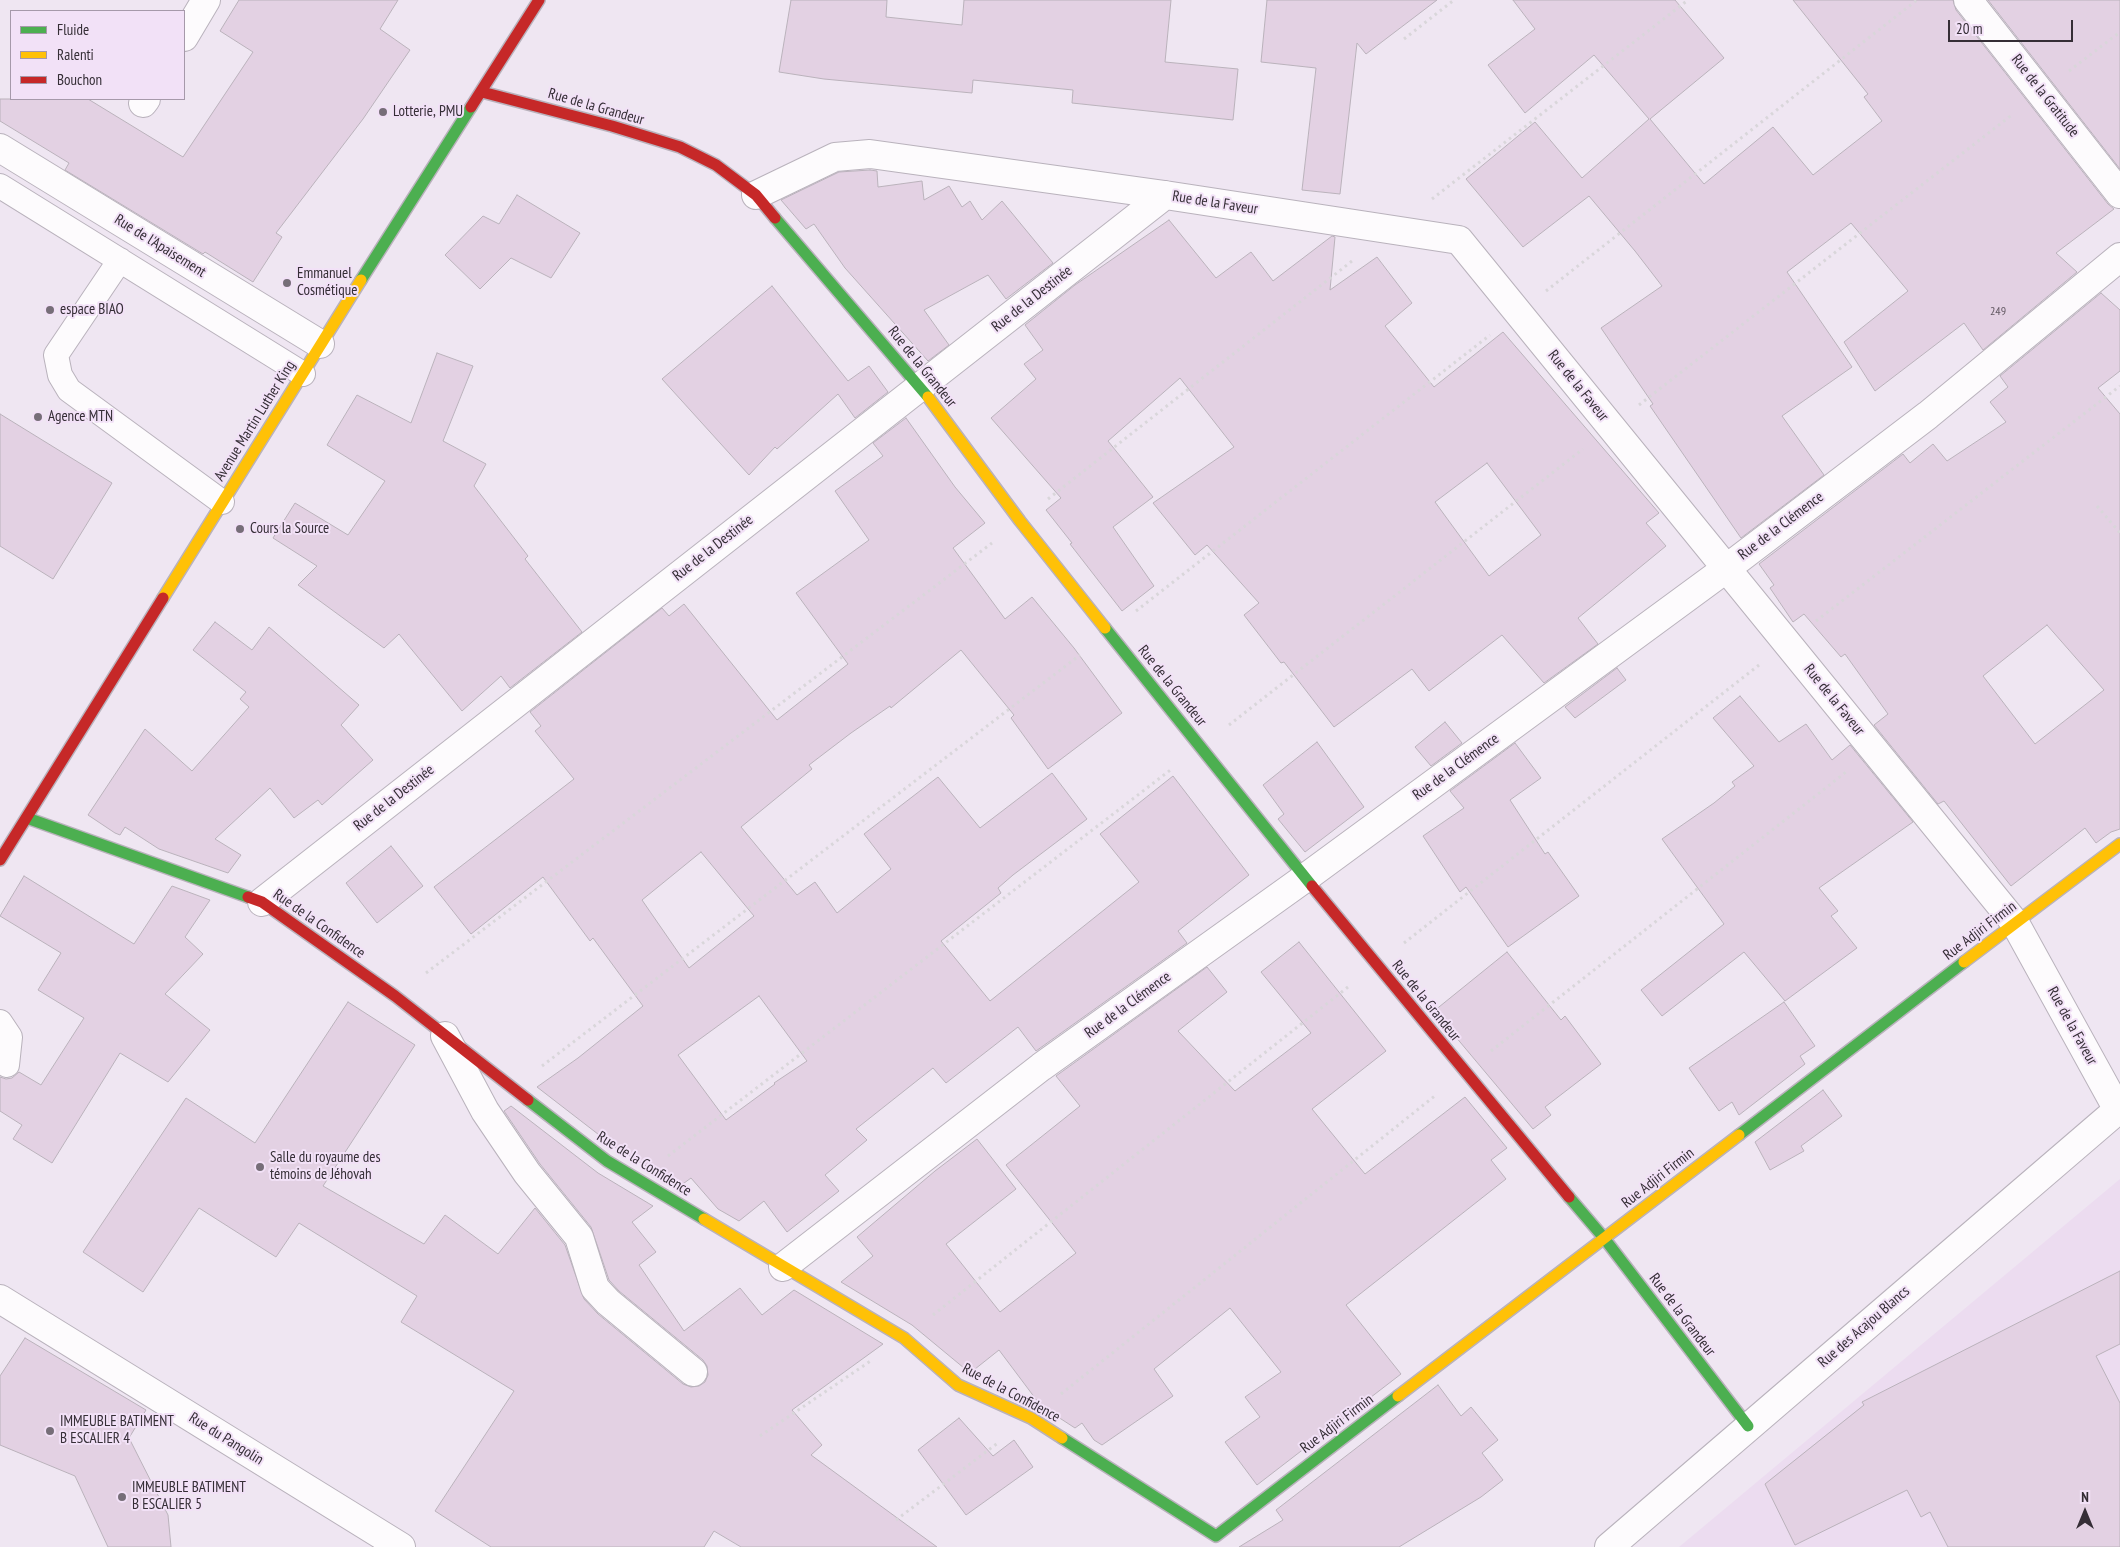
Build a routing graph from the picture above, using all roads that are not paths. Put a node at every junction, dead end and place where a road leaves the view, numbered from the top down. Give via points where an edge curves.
1 (206, 0) edge
2 (539, 0) edge
3 (1968, 0) edge
4 (185, 35) edge
5 (482, 92) junction
6 (0, 148) edge
7 (0, 186) edge
8 (2120, 194) edge
9 (756, 195) junction
10 (1165, 195) junction
11 (2120, 257) edge
12 (120, 260) junction
13 (320, 344) junction
14 (303, 374) junction
15 (920, 386) junction
16 (222, 502) junction
17 (1727, 568) junction
18 (27, 818) junction
19 (2120, 844) edge
20 (0, 860) edge
21 (1305, 878) junction
22 (262, 902) junction
23 (2015, 923) junction
24 (0, 1022) edge
25 (445, 1036) junction
26 (7, 1065) dead end
27 (2119, 1109) edge
28 (1604, 1238) junction
29 (783, 1267) junction
30 (0, 1299) edge
31 (693, 1372) dead end
32 (1748, 1426) junction
33 (1216, 1536) joint
34 (401, 1547) edge
35 (1610, 1547) edge

1 - 4 street
2 - 5 street, Avenue Martin Luther King
3 - 8 street, Rue de la Gratitude
5 - 9 street, Rue de la Grandeur via 680,147 716,165
5 - 13 street, Avenue Martin Luther King
6 - 13 street, Rue de l'Apaisement
7 - 12 lane
9 - 10 street, Rue de la Faveur via 834,157 870,154
9 - 15 street, Rue de la Grandeur
10 - 15 street, Rue de la Destinée
10 - 17 street, Rue de la Faveur via 1458,240
11 - 17 street, Rue de la Clémence via 1928,415
12 - 14 lane
12 - 16 lane via 56,355 60,375 69,390
13 - 14 street, Avenue Martin Luther King
14 - 16 street, Avenue Martin Luther King
15 - 21 street, Rue de la Grandeur via 1020,521
15 - 22 street, Rue de la Destinée
16 - 18 street, Avenue Martin Luther King
17 - 21 street, Rue de la Clémence
17 - 23 street, Rue de la Faveur
18 - 20 street, Avenue Martin Luther King
18 - 22 street, Rue de la Confidence
19 - 23 street, Rue Adjiri Firmin
21 - 28 street, Rue de la Grandeur
21 - 29 street, Rue de la Clémence via 1041,1067
22 - 25 street, Rue de la Confidence via 395,996
23 - 27 street, Rue de la Faveur
23 - 28 street, Rue Adjiri Firmin
24 - 26 lane via 10,1037
25 - 29 street, Rue de la Confidence via 607,1161
25 - 31 street via 485,1111 527,1173 579,1237 595,1288
27 - 32 street, Rue des Acajou Blancs
28 - 32 street, Rue de la Grandeur
28 - 33 street, Rue Adjiri Firmin
29 - 33 street, Rue de la Confidence via 904,1338 958,1385 1031,1418
30 - 34 street, Rue du Pangolin
32 - 35 street, Rue des Acajou Blancs

